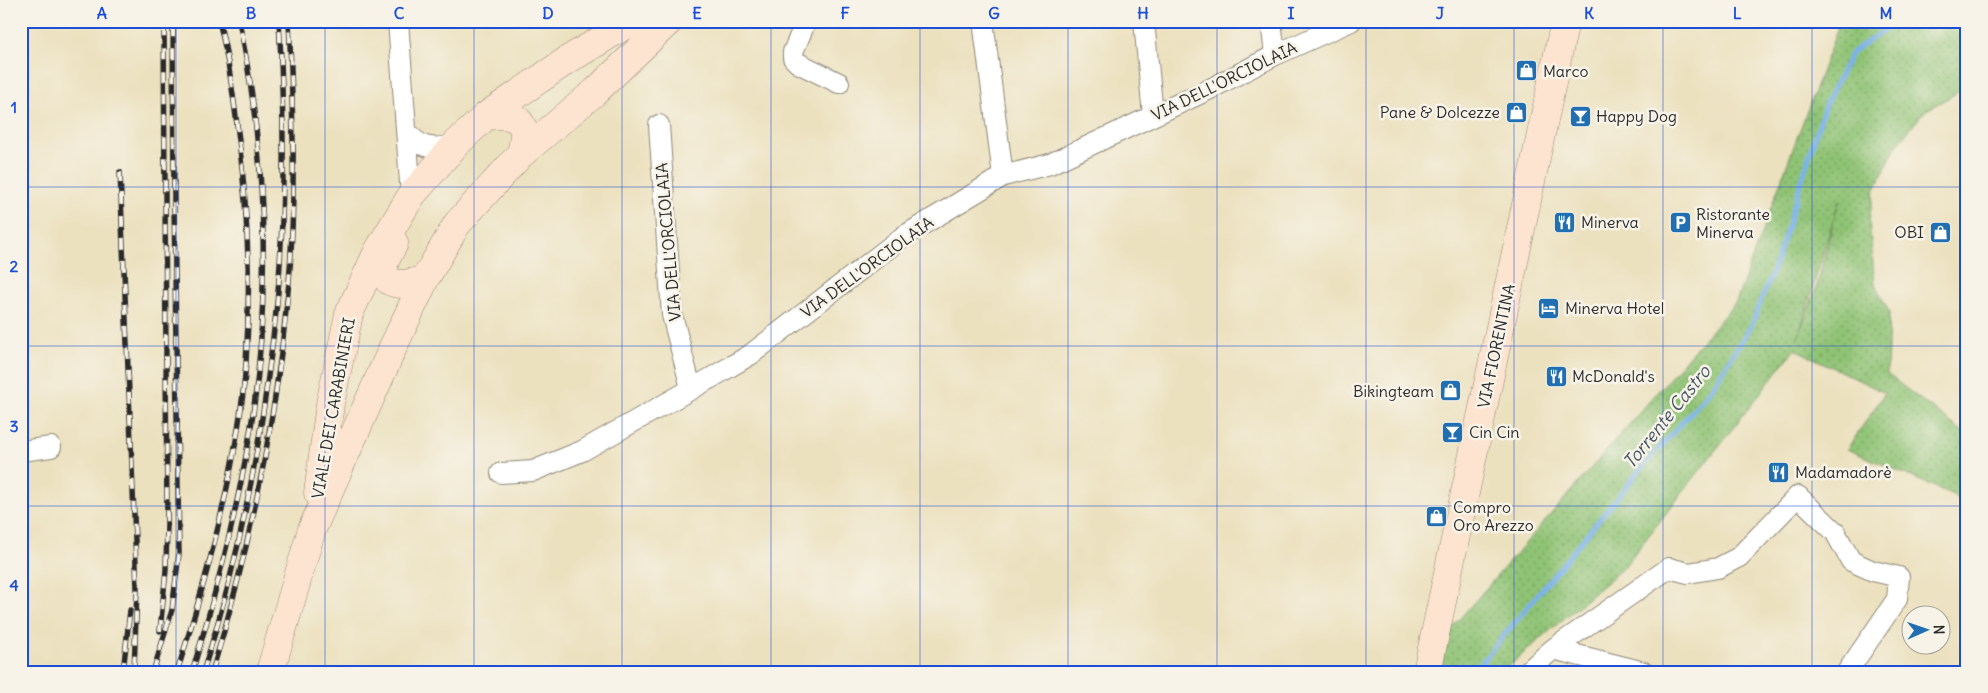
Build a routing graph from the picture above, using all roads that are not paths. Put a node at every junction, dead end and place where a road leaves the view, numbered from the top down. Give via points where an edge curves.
1 (398, 21) edge
2 (632, 21) edge
3 (669, 21) edge
4 (806, 21) edge
5 (983, 21) edge
6 (1144, 21) edge
7 (1271, 21) edge
8 (1351, 21) edge
9 (1565, 21) edge
10 (1275, 55) junction
11 (840, 83) dead end
12 (1153, 115) junction
13 (486, 116) junction
14 (659, 125) dead end
15 (406, 131) junction
16 (456, 144) junction
17 (520, 155) junction
18 (1003, 176) junction
19 (408, 202) junction
20 (425, 279) junction
21 (691, 388) junction
22 (51, 448) dead end
23 (21, 451) edge
24 (501, 473) dead end
25 (312, 530) junction
26 (1553, 649) junction
27 (270, 672) edge
28 (1427, 672) edge
29 (1527, 672) edge
30 (1644, 672) edge
31 (1848, 672) edge

1 - 15 street
2 - 13 main road, VIALE DEI CARABINIERI
3 - 17 main road, VIALE DEI CARABINIERI
4 - 11 street via 793,58
5 - 18 street
6 - 12 street
7 - 10 street
8 - 10 street, VIA DELL'ORCIOLAIA
9 - 28 main road, VIA FIORENTINA
10 - 12 street, VIA DELL'ORCIOLAIA
12 - 18 street, VIA DELL'ORCIOLAIA via 1050,164
13 - 16 main road, VIALE DEI CARABINIERI
13 - 17 main road via 502,114 518,121 525,135
14 - 21 street, VIA DELL'ORCIOLAIA via 672,315
15 - 16 street via 414,142 425,147 441,148
15 - 19 street
16 - 19 main road, VIALE DEI CARABINIERI
17 - 20 main road, VIALE DEI CARABINIERI via 457,224
18 - 21 street, VIA DELL'ORCIOLAIA via 904,236 750,355
19 - 20 main road via 406,222 384,266 386,275 398,285
19 - 25 main road, VIALE DEI CARABINIERI via 378,251 349,314 330,404
20 - 25 main road, VIALE DEI CARABINIERI
21 - 24 street, VIA DELL'ORCIOLAIA via 582,451 533,471
22 - 23 street
25 - 27 main road, VIALE DEI CARABINIERI
26 - 29 street
26 - 30 street
26 - 31 street via 1669,568 1688,573 1718,568 1739,557 1798,496 1835,532 1851,561 1873,571 1899,577 1897,599

